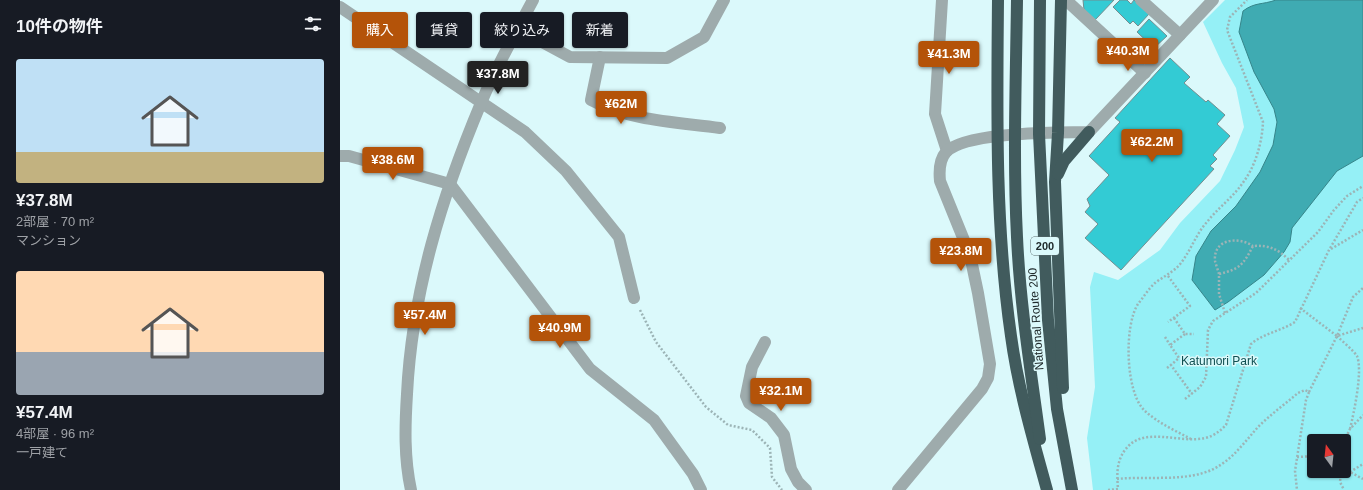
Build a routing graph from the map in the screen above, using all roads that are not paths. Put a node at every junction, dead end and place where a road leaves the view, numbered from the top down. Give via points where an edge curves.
1 (533, 0) edge
2 (724, 0) edge
3 (942, 0) edge
4 (998, 0) edge
5 (1017, 0) edge
6 (1040, 0) edge
7 (1060, 0) edge
8 (1066, 0) edge
9 (1141, 0) edge
10 (1213, 0) edge
11 (340, 7) edge
12 (527, 12) edge
13 (1180, 35) junction
14 (508, 48) edge
15 (553, 48) edge
16 (600, 57) junction
17 (1145, 72) junction
18 (481, 101) junction
19 (720, 128) dead end
20 (1089, 132) junction
21 (1058, 133) junction
22 (1039, 134) junction
23 (1015, 135) junction
24 (996, 136) junction
25 (947, 151) junction
26 (340, 156) edge
27 (1055, 182) junction
28 (450, 184) junction
29 (634, 298) road end
30 (765, 342) dead end
31 (1072, 487) edge
32 (411, 490) edge
33 (701, 490) edge
34 (806, 490) edge
35 (898, 490) edge
36 (1047, 490) edge

1 - 12 street
2 - 16 street via 704,37 667,58
3 - 25 street via 935,114
4 - 24 highway
5 - 23 highway, National Route 200 / 200
6 - 22 highway, National Route 200 / 200
7 - 21 highway
8 - 17 street
9 - 13 street
10 - 13 street
11 - 18 street
13 - 17 street
14 - 18 street
15 - 16 street via 570,57
16 - 19 street via 591,100 606,108 633,116
17 - 20 street
18 - 28 street
18 - 29 street via 525,132 566,171 619,237
20 - 21 street
20 - 27 highway via 1064,161
21 - 22 street
21 - 27 highway
22 - 23 street
22 - 31 highway, National Route 200 / 200 via 1048,320 1057,409
23 - 24 street
23 - 36 highway, National Route 200 / 200 via 1017,237 1022,305
24 - 25 street via 961,143
24 - 36 highway via 1000,242 1011,337 1024,405
25 - 35 street via 940,164 940,181 970,255 985,328 990,364 988,378 982,389
26 - 28 street via 349,156
27 - 31 highway via 1061,353
28 - 32 street via 431,239 408,365 405,441
28 - 33 street via 590,369 654,420 693,474
30 - 34 street via 752,368 746,396 749,403 770,418 784,435 791,469

